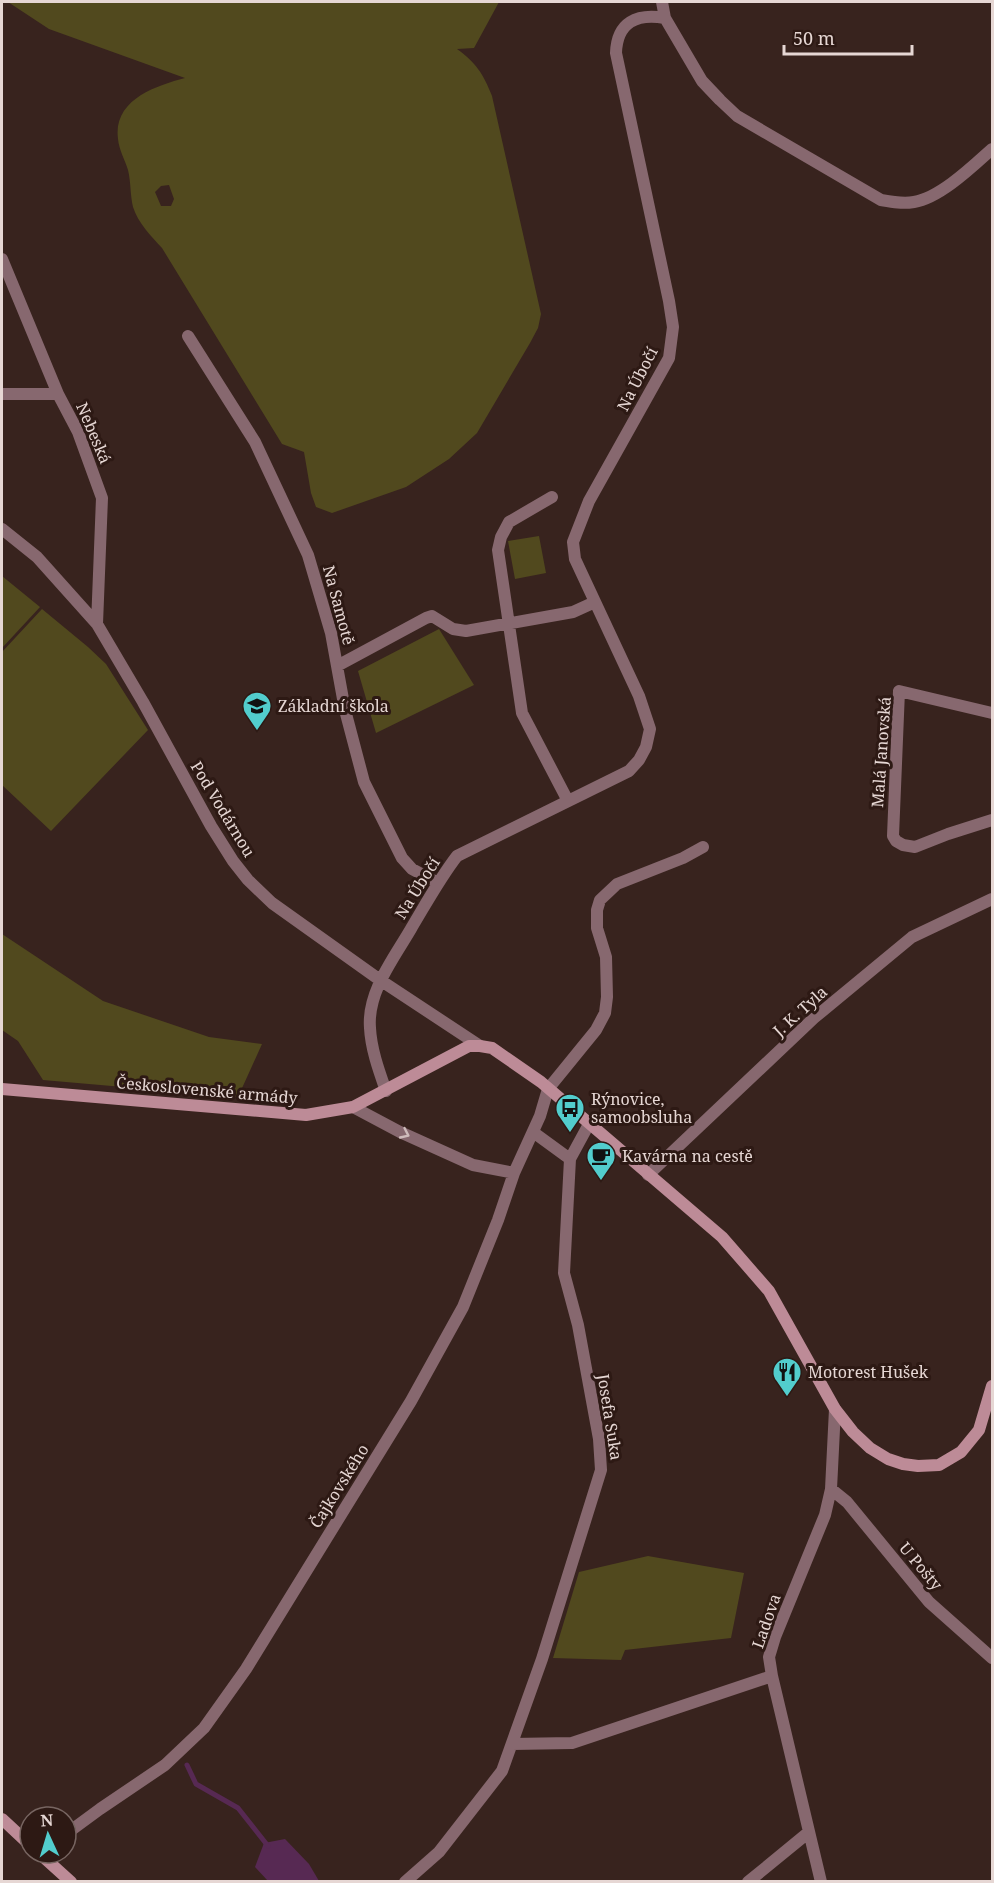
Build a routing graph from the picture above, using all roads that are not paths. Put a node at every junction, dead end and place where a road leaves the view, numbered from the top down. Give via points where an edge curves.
1 (663, 2) edge
2 (665, 18) junction
3 (993, 149) edge
4 (3, 263) edge
5 (188, 336) dead end
6 (2, 394) edge
7 (58, 394) junction
8 (552, 497) dead end
9 (2, 529) edge
10 (595, 602) junction
11 (97, 624) junction
12 (508, 624) junction
13 (337, 666) junction
14 (993, 713) edge
15 (568, 801) junction
16 (993, 820) edge
17 (703, 847) dead end
18 (438, 883) junction
19 (993, 899) edge
20 (380, 980) junction
21 (480, 1046) junction
22 (2, 1089) edge
23 (549, 1089) junction
24 (386, 1091) junction
25 (353, 1107) junction
26 (589, 1124) junction
27 (534, 1132) junction
28 (570, 1160) junction
29 (514, 1173) junction
30 (648, 1175) junction
31 (993, 1386) edge
32 (835, 1409) junction
33 (831, 1489) junction
34 (993, 1658) edge
35 (772, 1676) junction
36 (512, 1744) junction
37 (2, 1819) edge
38 (78, 1825) edge
39 (808, 1832) junction
40 (18, 1834) edge
41 (53, 1865) edge
42 (71, 1881) edge
43 (405, 1881) edge
44 (748, 1881) edge
45 (821, 1881) edge

1 - 2 street
2 - 3 street via 702,81 737,116 881,200 917,202 948,187
2 - 10 street, Na Úbočí via 642,16 630,22 616,41 673,327 669,358 589,501 573,542 575,560
4 - 7 street, Nebeská
5 - 13 street, Na Samotě via 255,442 308,555
6 - 7 street
7 - 11 street, Nebeská via 78,432 102,498
8 - 12 street via 509,522 501,537 498,550
9 - 11 street, Pod Vodárnou via 37,556
10 - 12 street via 573,612
10 - 15 street, Na Úbočí via 639,696 650,729 646,747 629,771
11 - 20 street, Pod Vodárnou via 233,861 272,903
12 - 13 street via 461,631 432,616
12 - 15 street via 522,713
13 - 18 street, Na Samotě via 364,782 402,858 412,869
14 - 16 street, Malá Janovská via 899,691 893,836 903,845 915,847
15 - 18 street, Na Úbočí via 458,856
17 - 23 street, Čajkovského via 618,884 600,900 597,928 606,957 604,1013 596,1030
18 - 20 street, Na Úbočí
19 - 30 street, J. K. Tyla via 912,937 814,1018
20 - 21 street, Pod Vodárnou
20 - 24 street, Na Úbočí via 369,1027
21 - 23 street via 501,1053
21 - 24 street, Československé armády via 456,1053
22 - 25 street, Československé armády via 306,1115
23 - 26 street
23 - 27 street, Čajkovského
24 - 25 street, Československé armády
25 -> 29 street via 473,1165
26 - 28 street, Josefa Suka
26 - 30 street
27 - 28 street
27 - 29 street, Čajkovského
28 - 36 street, Josefa Suka via 564,1273 578,1325 601,1470
29 - 38 street, Čajkovského via 463,1307 411,1401 246,1669 204,1728 165,1765
30 - 32 street via 722,1238 769,1291
31 - 32 street via 979,1430 961,1452 939,1465 918,1466 888,1459 861,1440
32 - 33 street, Ladova
33 - 34 street, U Pošty via 847,1502 929,1602
33 - 35 street, Ladova via 825,1515 775,1637 770,1657
35 - 36 street via 572,1743
35 - 39 street, Ladova
36 - 43 street, Josefa Suka via 502,1771 438,1852
37 - 40 street
39 - 44 street
39 - 45 street, Ladova
41 - 42 street

